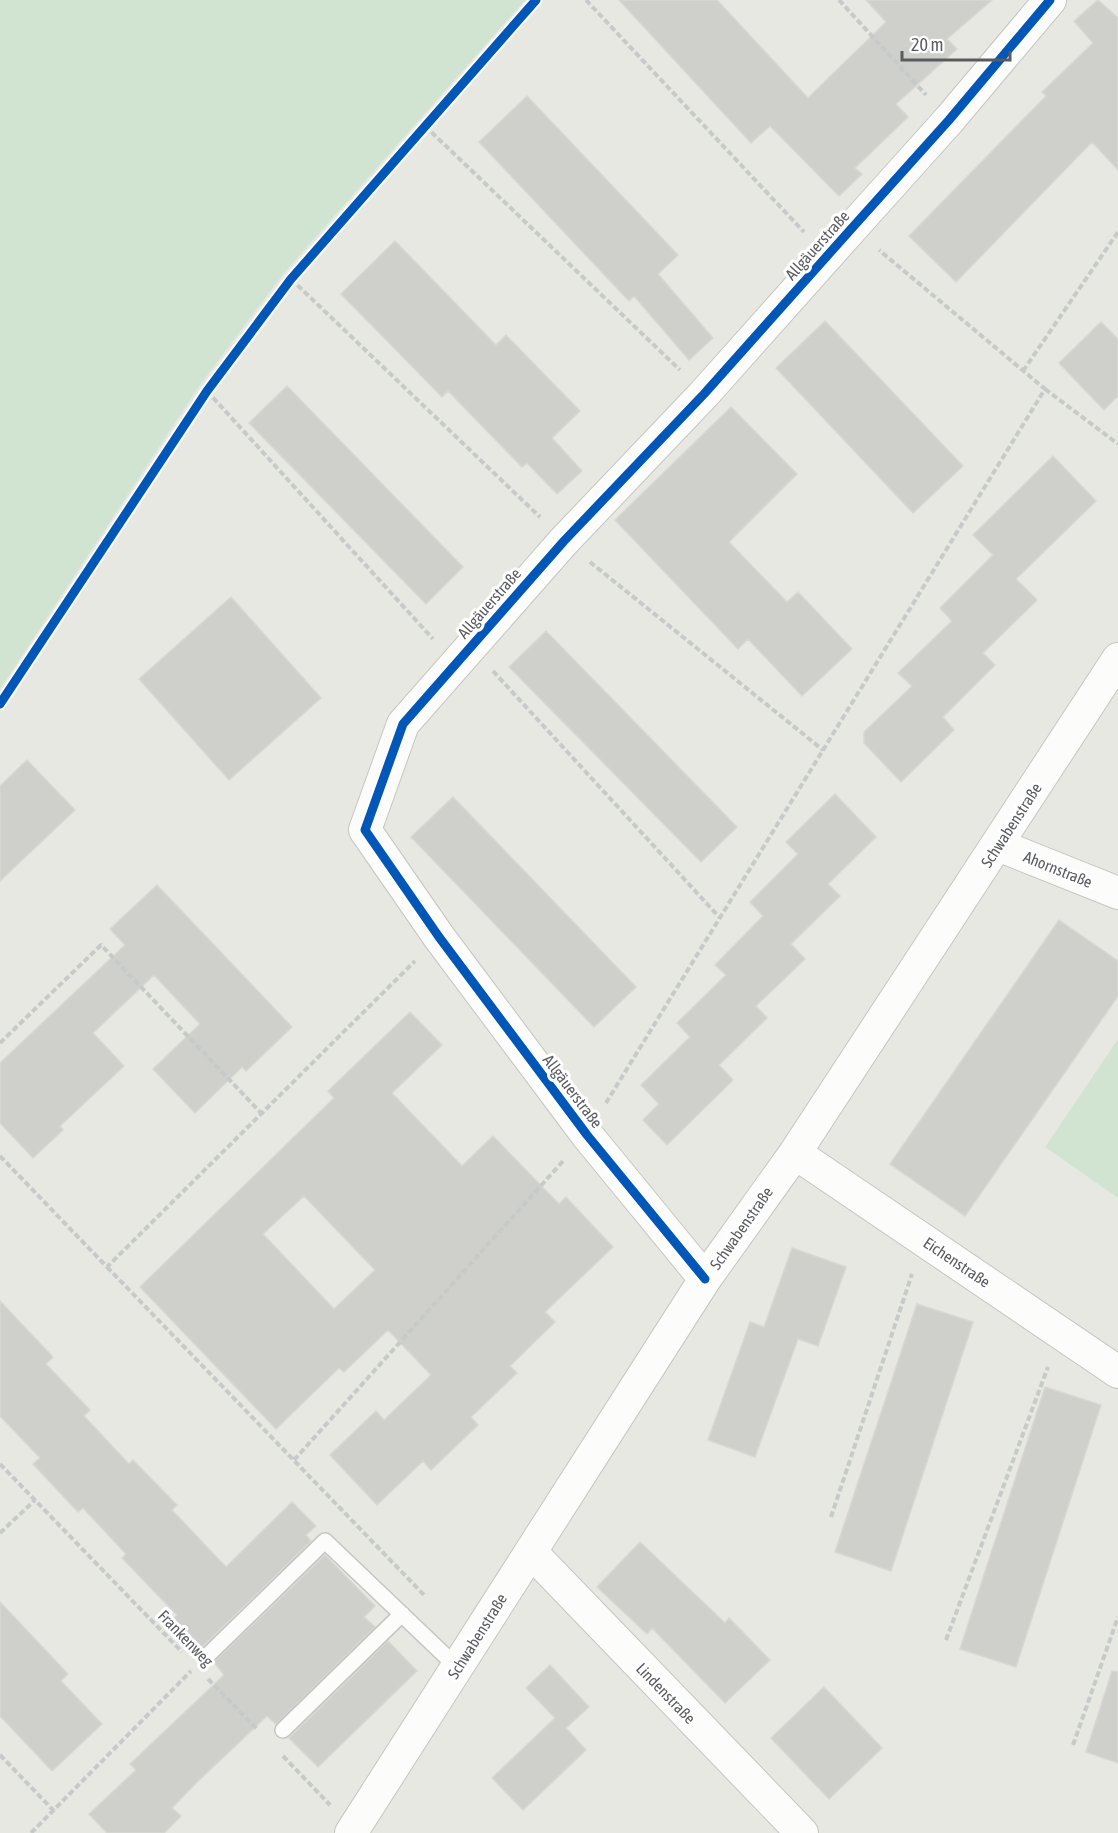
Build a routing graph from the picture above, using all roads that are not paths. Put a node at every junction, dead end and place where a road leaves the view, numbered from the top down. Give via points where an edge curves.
1 (1050, 0) edge
2 (1118, 659) edge
3 (998, 845) junction
4 (1118, 893) edge
5 (795, 1152) junction
6 (705, 1279) junction
7 (1118, 1372) edge
8 (531, 1552) junction
9 (402, 1614) junction
10 (209, 1654) dead end
11 (457, 1667) junction
12 (283, 1730) dead end
13 (353, 1831) edge
14 (802, 1833) edge

1 - 6 street, Allgäuerstraße via 949,120 704,394 564,541 403,724 365,830 586,1135
2 - 3 street, Schwabenstraße
3 - 4 street, Ahornstraße
3 - 5 street, Schwabenstraße
5 - 6 street, Schwabenstraße
5 - 7 street, Eichenstraße
6 - 8 street, Schwabenstraße
8 - 11 street, Schwabenstraße
8 - 14 street, Lindenstraße
9 - 10 lane via 325,1541
9 - 11 lane
9 - 12 lane
11 - 13 street, Schwabenstraße

